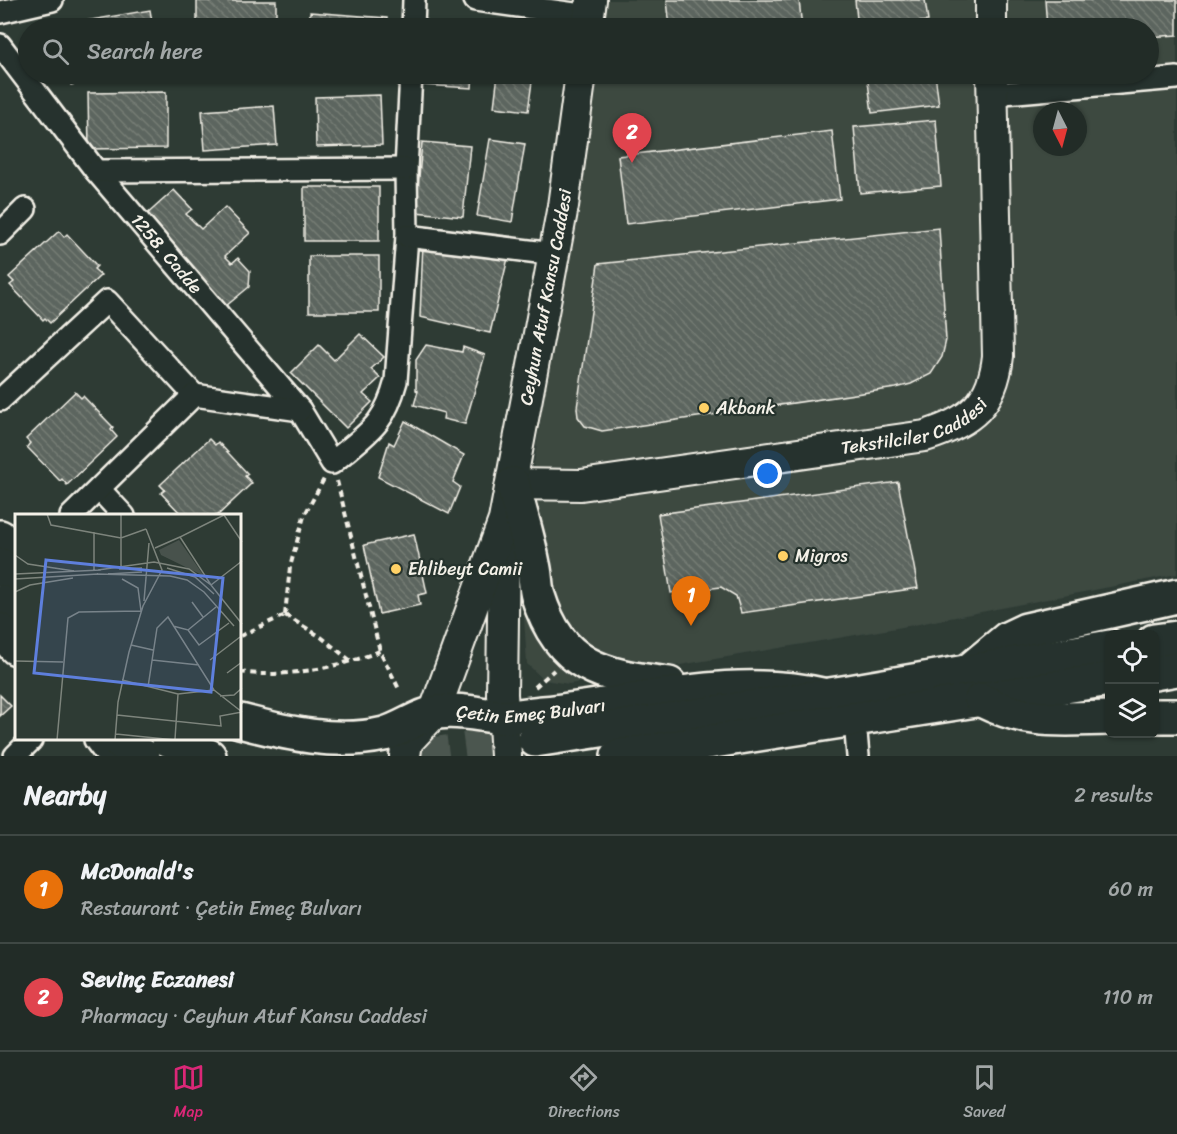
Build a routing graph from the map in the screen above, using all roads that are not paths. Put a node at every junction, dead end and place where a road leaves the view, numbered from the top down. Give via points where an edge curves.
1 (52, 0) edge
2 (414, 0) edge
3 (475, 0) edge
4 (991, 0) edge
5 (0, 12) edge
6 (589, 15) edge
7 (413, 18) edge
8 (991, 18) edge
9 (0, 45) edge
10 (18, 69) edge
11 (1177, 78) edge
12 (1159, 79) edge
13 (30, 84) edge
14 (410, 84) edge
15 (580, 84) edge
16 (993, 84) edge
17 (406, 169) junction
18 (96, 171) junction
19 (25, 209) dead end
20 (0, 234) edge
21 (407, 236) junction
22 (555, 254) junction
23 (194, 395) junction
24 (0, 400) edge
25 (300, 410) junction
26 (513, 484) junction
27 (99, 489) junction
28 (73, 514) edge
29 (122, 514) edge
30 (504, 520) junction
31 (0, 537) edge
32 (15, 552) edge
33 (0, 564) edge
34 (15, 580) edge
35 (1177, 596) edge
36 (0, 602) edge
37 (15, 617) edge
38 (0, 630) edge
39 (1177, 638) edge
40 (1159, 640) edge
41 (15, 647) edge
42 (1105, 649) edge
43 (1177, 669) edge
44 (1062, 670) junction
45 (969, 671) junction
46 (1159, 672) edge
47 (1105, 678) edge
48 (712, 688) junction
49 (981, 700) junction
50 (434, 713) junction
51 (835, 714) junction
52 (1159, 716) edge
53 (1177, 716) edge
54 (504, 717) junction
55 (1105, 718) edge
56 (242, 722) edge
57 (535, 740) tunnel mouth
58 (30, 741) edge
59 (96, 741) edge
60 (118, 741) edge
61 (172, 741) edge
62 (233, 741) edge
63 (15, 756) edge
64 (107, 756) edge
65 (143, 756) edge
66 (209, 756) edge
67 (308, 756) edge
68 (405, 756) edge
69 (506, 756) edge
70 (618, 756) edge
71 (758, 756) edge
72 (858, 756) edge

1 - 5 street
2 - 7 street
3 - 6 street
4 - 8 main road
9 - 10 street, 1258. Cadde
11 - 12 street
13 - 18 street, 1258. Cadde
14 - 17 street
15 - 22 main road, Ceyhun Atuf Kansu Caddesi
16 - 26 main road, Tekstilciler Caddesi via 998,356 993,386 971,415 925,436 581,485
17 - 18 street
17 - 21 street
18 - 25 street, 1258. Cadde
19 - 20 street
21 - 22 street
21 - 25 street, 1258. Cadde via 396,381 381,422 332,463
22 - 26 main road, Ceyhun Atuf Kansu Caddesi
23 - 24 street via 107,301
23 - 25 street
23 - 27 street
26 - 30 main road, Ceyhun Atuf Kansu Caddesi
26 - 48 main road via 538,595 553,634 571,653 592,668 622,678
27 - 28 street
27 - 29 street
30 - 50 main road, Ceyhun Atuf Kansu Caddesi
30 - 54 main road, Ceyhun Atuf Kansu Caddesi
31 - 32 main road
33 - 34 main road
35 - 45 main road via 1026,630 1007,639
36 - 37 main road
38 - 41 main road
39 - 40 main road
42 - 44 main road, Çetin Emeç Bulvarı
43 - 46 main road
44 - 45 main road, Çetin Emeç Bulvarı
44 - 47 main road, Çetin Emeç Bulvarı
44 - 49 main road, Çetin Emeç Bulvarı
45 - 51 main road, Çetin Emeç Bulvarı
48 - 51 main road, Çetin Emeç Bulvarı via 773,686
48 - 54 main road, Çetin Emeç Bulvarı
49 - 51 main road, Çetin Emeç Bulvarı
49 - 55 main road via 1009,714 1026,717
50 - 54 main road, Çetin Emeç Bulvarı via 460,710
50 - 56 main road, Çetin Emeç Bulvarı via 384,734 345,738 294,735
50 - 68 main road, Ceyhun Atuf Kansu Caddesi via 407,742
51 - 57 main road, Çetin Emeç Bulvarı
51 - 70 main road, Çetin Emeç Bulvarı
51 - 71 main road, Çetin Emeç Bulvarı via 801,740
51 - 72 street
52 - 53 main road
54 - 69 main road, Ceyhun Atuf Kansu Caddesi
58 - 63 street
59 - 64 street
60 - 65 main road
61 - 66 main road
62 - 67 main road

